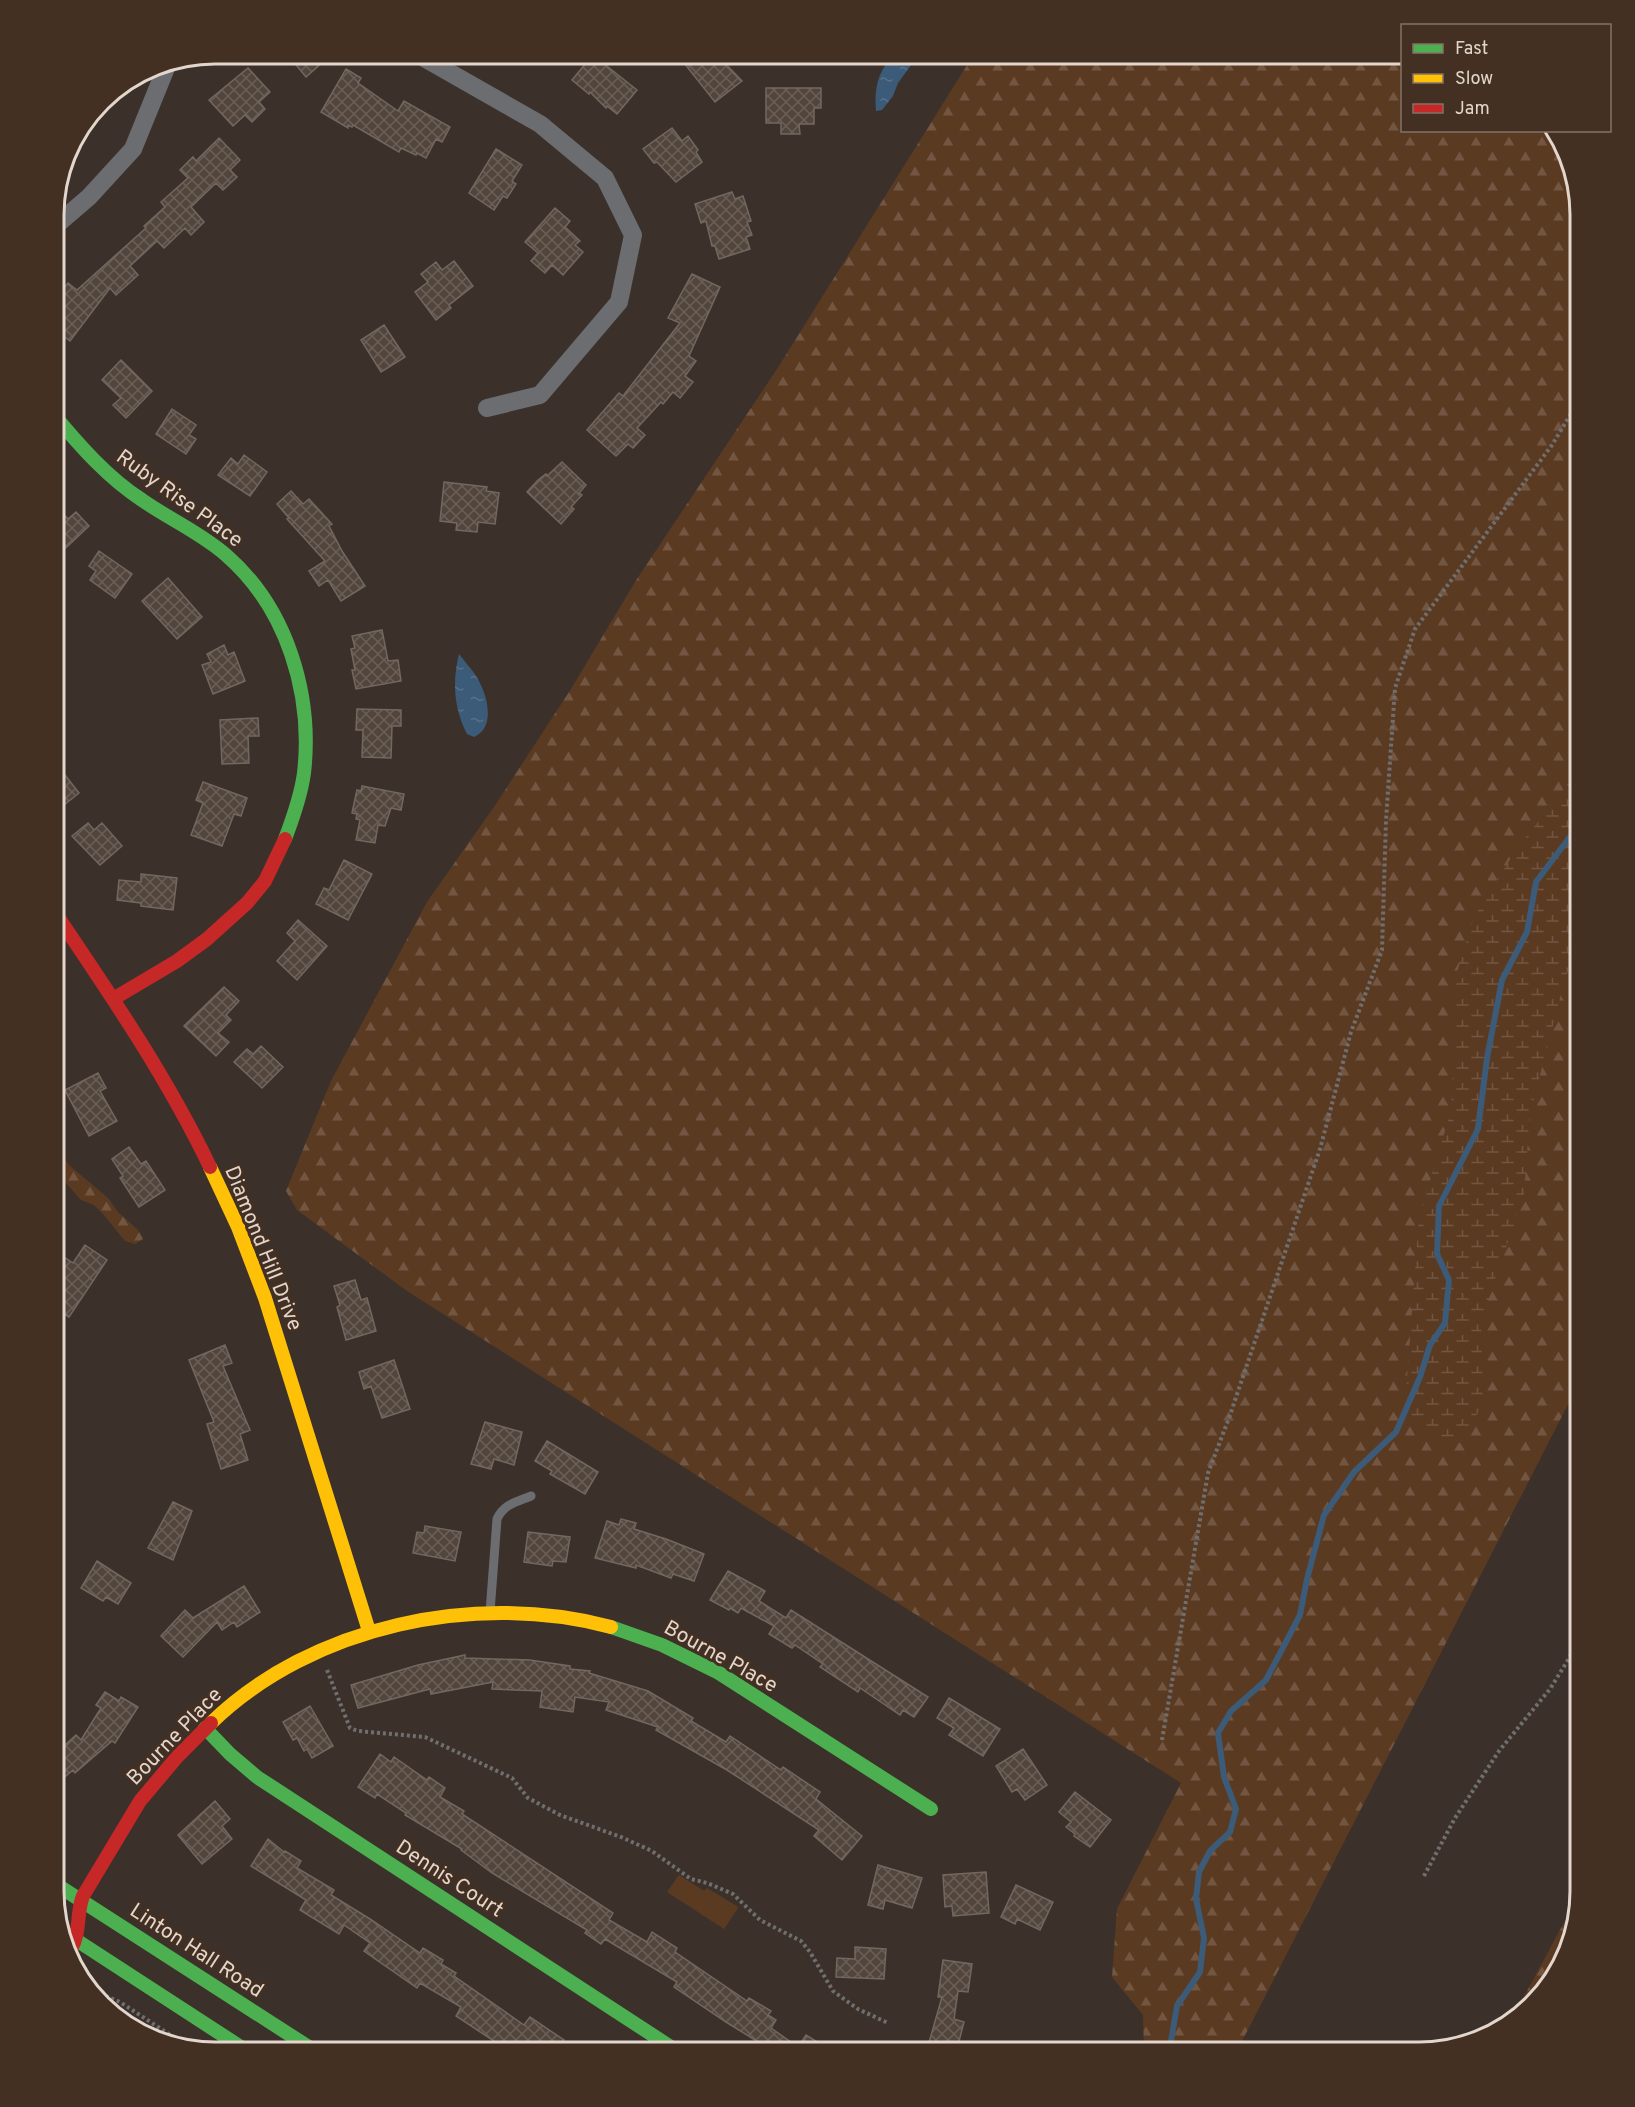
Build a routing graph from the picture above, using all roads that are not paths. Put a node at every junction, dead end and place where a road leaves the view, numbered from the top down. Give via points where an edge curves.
1 (435, 64) edge
2 (164, 73) edge
3 (65, 218) edge
4 (487, 408) dead end
5 (65, 428) edge
6 (65, 927) edge
7 (113, 999) junction
8 (531, 1496) dead end
9 (490, 1612) junction
10 (369, 1631) junction
11 (206, 1728) junction
12 (931, 1809) dead end
13 (64, 1890) edge
14 (81, 1901) junction
15 (65, 1904) edge
16 (72, 1941) edge
17 (233, 2042) edge
18 (301, 2042) edge
19 (663, 2042) edge

1 - 4 street via 540,124 605,178 633,235 619,302 540,395
2 - 3 street via 133,149
5 - 7 street, Ruby Rise Place via 115,480 142,501 204,537 235,562 256,586 288,644 305,709 307,742 298,804 287,837 257,892 217,932 180,960
6 - 7 street, Diamond Hill Drive
7 - 10 street, Diamond Hill Drive via 198,1142 238,1227 265,1298
8 - 9 lane via 501,1510 497,1519
9 - 10 street, Bourne Place via 412,1620
9 - 12 street, Bourne Place via 585,1621 647,1639 742,1687
10 - 11 street, Bourne Place via 318,1650 279,1671
11 - 14 street, Bourne Place via 138,1802
11 - 19 street, Dennis Court via 257,1777
13 - 14 street, Linton Hall Road
14 - 15 street
14 - 16 street
14 - 18 street, Linton Hall Road
16 - 17 street

